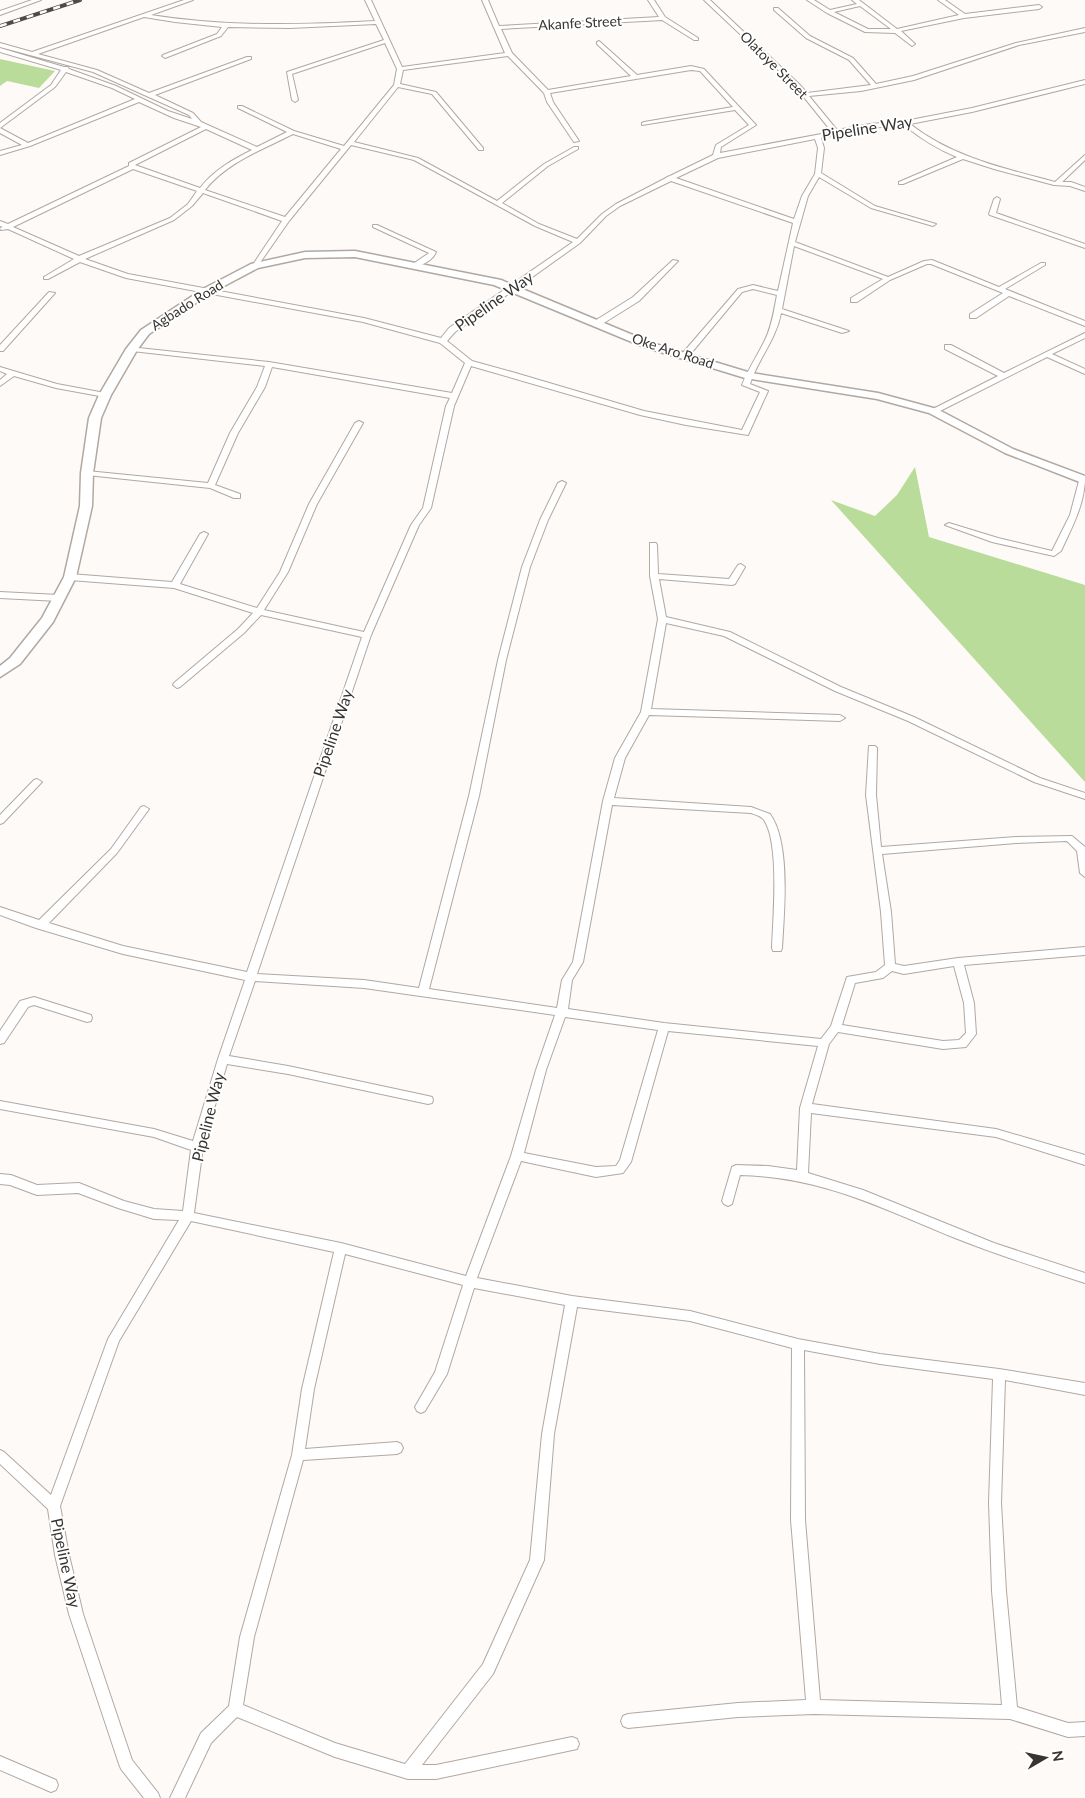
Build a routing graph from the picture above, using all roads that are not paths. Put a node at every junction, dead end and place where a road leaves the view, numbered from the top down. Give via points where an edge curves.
1 (38, 0) edge
2 (190, 0) edge
3 (368, 0) edge
4 (485, 0) edge
5 (651, 0) edge
6 (707, 0) edge
7 (810, 0) edge
8 (855, 0) edge
9 (941, 0) edge
10 (862, 4) junction
11 (1039, 7) dead end
12 (776, 10) dead end
13 (828, 12) junction
14 (0, 13) edge
15 (145, 16) junction
16 (964, 16) junction
17 (663, 18) junction
18 (378, 22) junction
19 (226, 26) junction
20 (497, 28) junction
21 (1085, 30) edge
22 (894, 31) junction
23 (696, 39) dead end
24 (386, 41) junction
25 (599, 43) dead end
26 (912, 44) dead end
27 (0, 46) edge
28 (0, 50) edge
29 (30, 54) junction
30 (509, 54) junction
31 (166, 56) dead end
32 (249, 58) dead end
33 (66, 68) junction
34 (400, 68) junction
35 (637, 78) junction
36 (1085, 82) edge
37 (397, 85) junction
38 (875, 86) junction
39 (547, 92) junction
40 (150, 94) junction
41 (805, 94) junction
42 (138, 100) junction
43 (296, 100) dead end
44 (240, 107) dead end
45 (735, 108) junction
46 (905, 123) junction
47 (644, 124) dead end
48 (202, 125) junction
49 (0, 126) edge
50 (0, 130) edge
51 (292, 132) junction
52 (836, 133) junction
53 (817, 136) junction
54 (350, 143) junction
55 (28, 145) junction
56 (345, 148) junction
57 (481, 149) dead end
58 (258, 150) junction
59 (0, 153) edge
60 (716, 156) junction
61 (964, 156) junction
62 (1085, 157) edge
63 (133, 167) junction
64 (818, 174) junction
65 (669, 178) junction
66 (901, 183) dead end
67 (1056, 184) junction
68 (1085, 188) edge
69 (201, 190) junction
70 (998, 199) dead end
71 (498, 203) junction
72 (286, 220) junction
73 (797, 222) junction
74 (934, 224) dead end
75 (375, 226) dead end
76 (2, 227) edge
77 (578, 242) junction
78 (791, 243) junction
79 (1085, 246) edge
80 (79, 259) junction
81 (675, 261) dead end
82 (1043, 264) dead end
83 (415, 265) junction
84 (256, 266) junction
85 (46, 278) dead end
86 (888, 279) junction
87 (513, 287) junction
88 (1000, 289) junction
89 (207, 291) junction
90 (1009, 292) junction
91 (51, 293) dead end
92 (780, 294) junction
93 (854, 300) dead end
94 (777, 310) junction
95 (972, 316) dead end
96 (596, 324) junction
97 (1085, 324) edge
98 (845, 331) dead end
99 (1085, 335) edge
100 (444, 341) junction
101 (948, 347) dead end
102 (0, 349) edge
103 (132, 350) junction
104 (685, 355) junction
105 (1048, 355) junction
106 (469, 363) junction
107 (269, 364) junction
108 (0, 370) edge
109 (1085, 372) edge
110 (12, 373) junction
111 (749, 376) junction
112 (1004, 376) junction
113 (0, 384) edge
114 (105, 395) junction
115 (454, 396) junction
116 (933, 410) junction
117 (359, 423) dead end
118 (87, 474) junction
119 (1084, 480) edge
120 (562, 483) dead end
121 (210, 486) junction
122 (237, 496) dead end
123 (949, 525) dead end
124 (204, 534) dead end
125 (653, 545) dead end
126 (741, 567) dead end
127 (654, 576) junction
128 (70, 577) junction
129 (174, 585) junction
130 (0, 595) edge
131 (60, 598) junction
132 (259, 612) junction
133 (662, 619) junction
134 (367, 635) junction
135 (0, 673) edge
136 (177, 685) dead end
137 (646, 712) junction
138 (840, 718) dead end
139 (872, 748) dead end
140 (37, 782) dead end
141 (1085, 796) edge
142 (608, 801) junction
143 (144, 809) dead end
144 (0, 822) edge
145 (876, 851) junction
146 (1085, 873) edge
147 (0, 910) edge
148 (40, 925) junction
149 (777, 948) dead end
150 (1085, 951) edge
151 (958, 962) junction
152 (890, 967) junction
153 (251, 977) junction
154 (423, 993) junction
155 (562, 1011) junction
156 (87, 1018) dead end
157 (664, 1027) junction
158 (836, 1028) junction
159 (0, 1040) edge
160 (824, 1043) junction
161 (223, 1060) junction
162 (428, 1100) dead end
163 (0, 1105) edge
164 (806, 1108) junction
165 (197, 1147) junction
166 (517, 1156) junction
167 (1085, 1160) edge
168 (802, 1175) junction
169 (0, 1179) edge
170 (728, 1201) dead end
171 (188, 1216) junction
172 (341, 1248) junction
173 (1085, 1278) edge
174 (470, 1282) junction
175 (572, 1301) junction
176 (798, 1344) junction
177 (999, 1374) junction
178 (1085, 1388) edge
179 (421, 1407) dead end
180 (397, 1448) dead end
181 (298, 1455) junction
182 (0, 1456) edge
183 (54, 1506) junction
184 (814, 1707) junction
185 (235, 1709) junction
186 (1010, 1712) junction
187 (628, 1720) dead end
188 (1085, 1729) edge
189 (572, 1744) dead end
190 (0, 1763) edge
191 (408, 1772) junction
192 (51, 1785) dead end
193 (153, 1798) edge
194 (177, 1798) edge

1 - 14 street
2 - 15 street
3 - 18 street
4 - 20 street
5 - 17 street
6 - 41 street, Olatoye Street
7 - 13 street
8 - 10 street
9 - 16 street
10 - 13 street
10 - 22 street
11 - 16 street
12 - 38 street via 808,37 852,59
13 - 22 street via 866,31
15 - 19 street
15 - 29 street
16 - 22 street
17 - 20 street, Akanfe Street
17 - 23 street
18 - 19 street via 291,28
18 - 24 street
19 - 31 street via 219,35
20 - 30 street
21 - 38 street via 1018,44 914,78
22 - 26 street
24 - 34 street
24 - 43 street via 289,73
25 - 35 street
27 - 29 street
27 - 48 street via 116,84
28 - 33 street
29 - 40 street via 95,71
30 - 34 street
30 - 39 street
32 - 40 street
33 - 42 street via 115,87
33 - 49 street via 47,91
34 - 37 street, Agbado Road
35 - 39 street
35 - 45 street via 702,70
36 - 46 street, Pipeline Way via 985,108
37 - 54 street, Agbado Road
37 - 57 street via 434,93
38 - 41 street
39 - 71 street via 576,144
40 - 48 street via 191,114
41 - 52 street, Olatoye Street
42 - 48 street via 179,120
42 - 55 street
44 - 51 street
45 - 47 street
45 - 60 street via 754,125 718,146
46 - 52 street, Pipeline Way
46 - 61 street via 924,138
48 - 58 street
48 - 63 street via 131,162
50 - 55 street
51 - 56 street
51 - 58 street
52 - 53 street, Pipeline Way
53 - 60 street, Pipeline Way
53 - 64 street via 821,148
54 - 56 street, Agbado Road
54 - 71 street via 416,159
55 - 59 street
56 - 72 street, Agbado Road
58 - 69 street via 212,177
60 - 65 street, Pipeline Way
61 - 66 street
61 - 67 street
62 - 67 street
63 - 69 street
63 - 76 street
64 - 73 street
64 - 74 street via 873,207
65 - 73 street
65 - 77 street, Pipeline Way via 604,215
67 - 68 street
69 - 72 street
69 - 80 street via 190,205 162,224
70 - 79 street via 992,214
71 - 77 street via 537,225
72 - 84 street, Agbado Road
73 - 78 street
75 - 83 street via 434,252
76 - 80 street
77 - 87 street, Pipeline Way
78 - 86 street
78 - 92 street
80 - 85 street
80 - 89 street via 126,276
81 - 96 street via 636,299
82 - 88 street
83 - 84 main road, Oke Aro Road via 334,253 305,254
83 - 87 main road, Oke Aro Road
84 - 89 main road, Agbado Road
86 - 88 street via 932,262
86 - 93 street
87 - 96 main road, Oke Aro Road
87 - 100 street, Pipeline Way via 452,330
88 - 90 street
89 - 100 street via 364,320
89 - 103 main road, Agbado Road via 145,332
90 - 95 street
90 - 97 street
91 - 102 street
92 - 94 street
92 - 104 street via 753,287 740,290
94 - 98 street
94 - 111 street via 769,340
96 - 104 main road, Oke Aro Road via 648,345
99 - 105 street
100 - 106 street, Pipeline Way
101 - 112 street
103 - 107 street
103 - 114 main road, Agbado Road
104 - 111 main road, Oke Aro Road
105 - 109 street
105 - 112 street
106 - 111 street via 629,410 745,432 764,391 746,385
106 - 115 street, Pipeline Way
107 - 115 street
107 - 121 street via 261,387 234,433
108 - 110 street
110 - 113 street
110 - 114 street via 56,386
111 - 116 main road, Oke Aro Road via 878,396
112 - 116 street
114 - 118 main road, Agbado Road via 95,418
115 - 134 street, Pipeline Way via 427,508 416,525
116 - 119 main road, Oke Aro Road via 1009,451
117 - 132 street via 313,504 284,572
118 - 121 street
118 - 128 main road, Agbado Road via 86,506
119 - 123 street via 1074,515 1054,554
120 - 154 street via 526,567 502,660 474,796
121 - 122 street
124 - 129 street
125 - 127 street
126 - 127 street via 732,582
127 - 133 street
128 - 129 street
128 - 131 main road, Agbado Road
129 - 132 street
130 - 131 street
131 - 135 main road, Agbado Road via 31,641
132 - 134 street
132 - 136 street
133 - 137 street
133 - 141 street via 727,634 838,690 911,718 1037,780
134 - 153 street, Pipeline Way
137 - 138 street
137 - 142 street via 620,758
139 - 145 street via 871,794
140 - 144 street
142 - 149 street via 763,813 769,819 774,834 779,877
142 - 155 street via 578,962 567,980
143 - 148 street via 114,851
145 - 146 street via 1069,838 1082,850
145 - 152 street via 886,912
147 - 148 street
148 - 153 street via 124,950
150 - 151 street
151 - 152 street via 904,970
151 - 158 street via 972,1034 962,1044 943,1046
152 - 158 street via 879,975 851,980
153 - 154 street via 364,984
153 - 161 street, Pipeline Way
154 - 155 street
155 - 157 street
155 - 166 street via 541,1070
156 - 159 street via 34,1001 24,1004
157 - 160 street
157 - 166 street via 625,1162 619,1170 596,1172
158 - 160 street
160 - 164 street
161 - 162 street via 288,1070
161 - 165 street, Pipeline Way
163 - 165 street via 154,1133
164 - 167 street via 996,1133
164 - 168 street
165 - 171 street, Pipeline Way
166 - 174 street
168 - 170 street via 736,1170
168 - 173 street via 866,1196 977,1242
169 - 171 street via 36,1190 79,1188 146,1212
171 - 172 street
171 - 183 street, Pipeline Way via 114,1339
172 - 174 street
172 - 181 street via 308,1389
174 - 175 street
174 - 179 street via 441,1374
175 - 176 street via 690,1316
175 - 191 street via 548,1434 537,1560 488,1669
176 - 177 street via 880,1359
176 - 184 street via 798,1520
177 - 178 street
177 - 186 street via 995,1503
180 - 181 street
181 - 185 street via 247,1637
182 - 183 street
183 - 193 street, Pipeline Way via 76,1614 126,1764
184 - 186 street
184 - 187 street
185 - 191 street via 335,1750
185 - 194 street via 206,1738
186 - 188 street via 1068,1730
189 - 191 street via 436,1772
190 - 192 street

